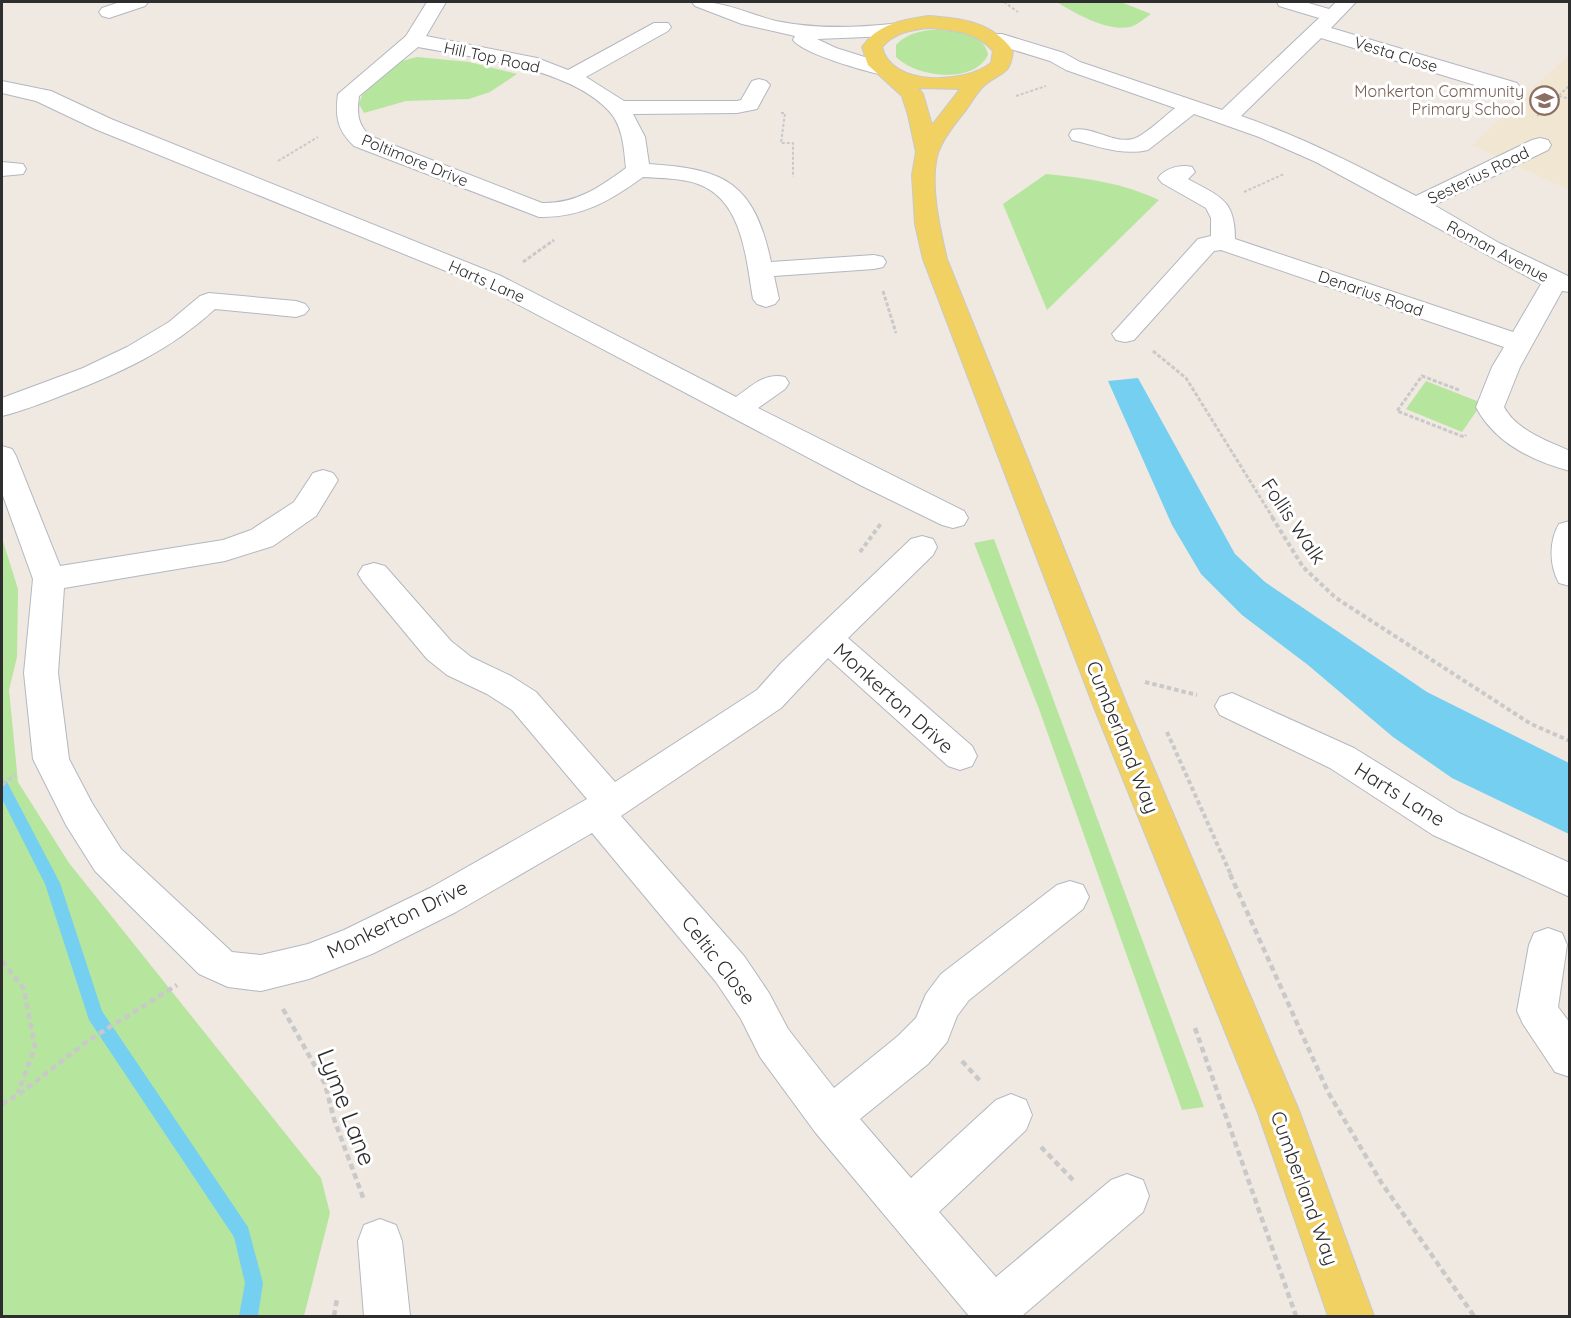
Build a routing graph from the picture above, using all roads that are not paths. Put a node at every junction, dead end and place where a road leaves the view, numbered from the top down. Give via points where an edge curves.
1 (138, 2) edge
2 (436, 2) edge
3 (702, 2) edge
4 (1286, 2) edge
5 (936, 6) dead end
6 (1340, 9) edge
7 (109, 12) dead end
8 (911, 24) junction
9 (662, 27) dead end
10 (786, 30) junction
11 (891, 30) junction
12 (1317, 30) junction
13 (995, 38) junction
14 (414, 40) junction
15 (1001, 65) junction
16 (1074, 66) junction
17 (888, 72) junction
18 (570, 77) junction
19 (978, 80) junction
20 (2, 87) edge
21 (1509, 88) dead end
22 (754, 95) road end
23 (1190, 107) junction
24 (619, 108) junction
25 (1226, 118) junction
26 (1080, 135) dead end
27 (1540, 145) dead end
28 (927, 152) junction
29 (638, 170) junction
30 (1184, 172) dead end
31 (1416, 205) junction
32 (1223, 243) junction
33 (874, 262) road end
34 (760, 270) junction
35 (1562, 283) edge
36 (766, 298) dead end
37 (296, 309) dead end
38 (1125, 333) road end
39 (1519, 344) junction
40 (775, 384) dead end
41 (2, 407) edge
42 (738, 409) junction
43 (2, 456) edge
44 (1569, 462) edge
45 (323, 480) dead end
46 (953, 518) dead end
47 (1569, 531) edge
48 (922, 547) dead end
49 (374, 574) dead end
50 (1569, 575) edge
51 (50, 579) junction
52 (829, 640) junction
53 (1232, 706) road end
54 (960, 756) dead end
55 (604, 807) junction
56 (1569, 881) edge
57 (1070, 897) dead end
58 (1548, 945) dead end
59 (1569, 1058) edge
60 (1011, 1115) dead end
61 (830, 1117) junction
62 (1127, 1196) dead end
63 (910, 1209) junction
64 (380, 1241) dead end
65 (996, 1313) edge
66 (387, 1317) edge
67 (1351, 1317) edge

1 - 7 street
2 - 14 street, Poltimore Drive
3 - 10 street
4 - 6 street
5 - 8 main road, Cumberland Way
6 - 12 street
8 - 11 main road, Cumberland Way
8 - 13 main road, Cumberland Way via 946,23 963,18
9 - 18 street
10 - 11 street via 840,34
10 - 17 street via 829,52
11 - 17 main road, Cumberland Way via 872,47 872,54
12 - 21 street, Vesta Close
12 - 25 street
13 - 15 main road via 1004,51
13 - 16 street, Roman Avenue
14 - 18 street, Hill Top Road via 537,64
14 - 29 street, Poltimore Drive via 349,94 351,132 362,141 539,210 571,210
15 - 16 street, Roman Avenue
15 - 19 main road, Cumberland Way
16 - 23 street, Roman Avenue
17 - 19 main road, Cumberland Way via 935,84
17 - 28 main road, Cumberland Way via 912,94
18 - 24 street, Hill Top Road
19 - 28 main road, Cumberland Way
20 - 42 street, Harts Lane via 43,96 103,124 492,281
22 - 24 street via 737,107
23 - 25 street, Roman Avenue
23 - 26 street via 1140,146 1122,146
24 - 29 street, Hill Top Road via 634,137
25 - 31 street, Roman Avenue via 1324,158
27 - 31 street, Sesterius Road
28 - 67 main road, Cumberland Way via 927,224 935,259 1110,705 1279,1113
29 - 34 street via 691,176 728,191 747,222
30 - 32 street via 1170,178 1215,204 1223,218
31 - 35 street, Roman Avenue via 1490,248
32 - 38 street via 1207,244
32 - 39 street, Denarius Road
33 - 34 street
34 - 36 street
35 - 39 street, Roman Avenue
37 - 41 street via 203,294 179,328 129,357
39 - 44 street, Roman Avenue via 1492,407 1498,421 1530,444
40 - 42 street
42 - 46 street, Harts Lane
43 - 51 street
45 - 51 street via 305,509 262,538 225,550
47 - 50 street
48 - 52 street, Monkerton Drive
49 - 55 street via 439,650 459,666 524,701
51 - 55 street, Monkerton Drive via 40,673 51,759 108,860 213,962 245,971 309,961 358,942 443,900
52 - 54 street, Monkerton Drive
52 - 55 street, Monkerton Drive via 769,699
53 - 56 street, Harts Lane via 1342,758 1446,824
55 - 61 street, Celtic Close via 730,969 774,1043
57 - 61 street via 955,987 940,1007 933,1029 913,1050
58 - 59 street via 1537,1011
60 - 63 street
61 - 63 street, Celtic Close
62 - 65 street, Celtic Close
63 - 65 street, Celtic Close
64 - 66 street

